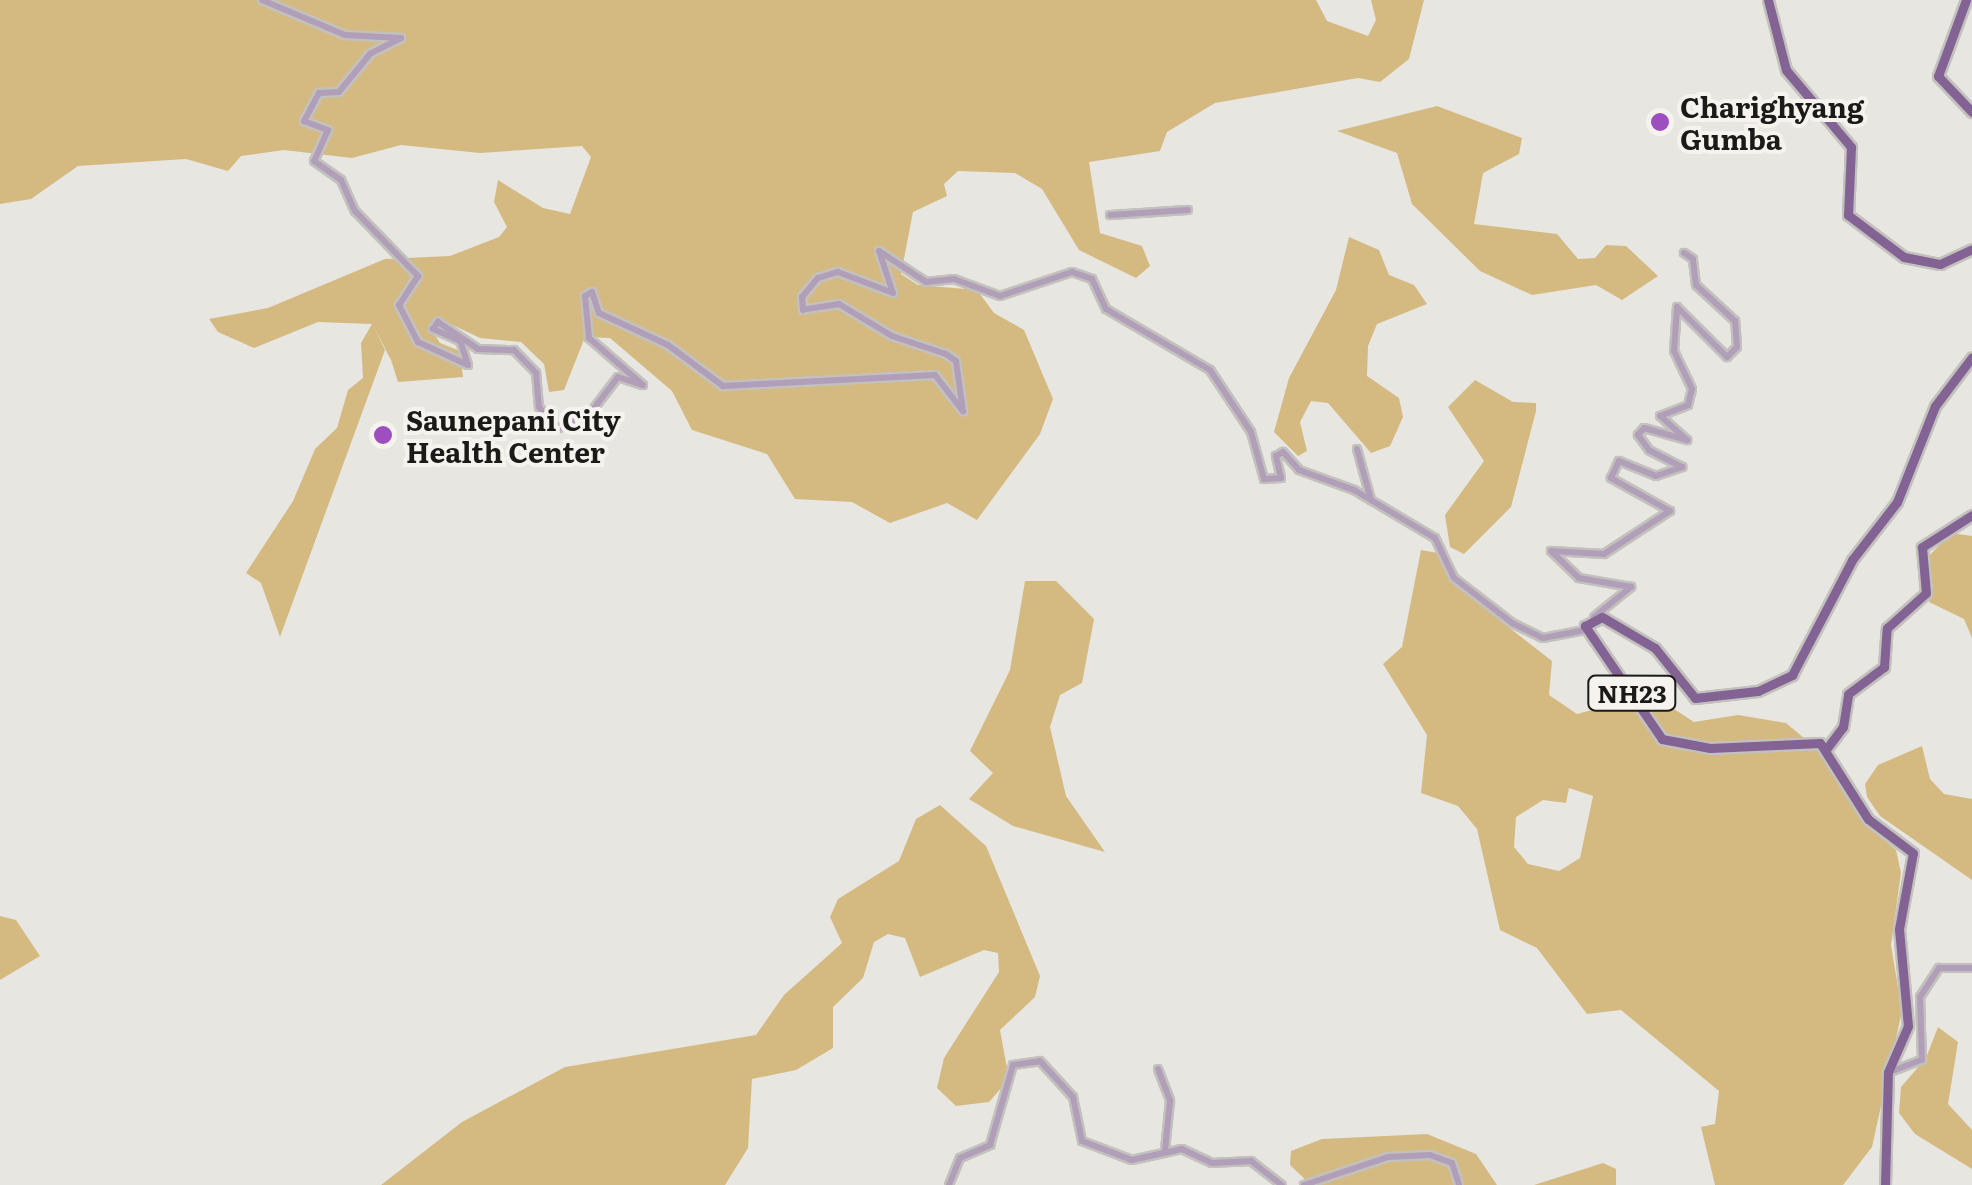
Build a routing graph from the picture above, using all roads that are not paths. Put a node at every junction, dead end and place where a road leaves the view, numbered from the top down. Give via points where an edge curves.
1 (262, 0) edge
2 (1768, 0) edge
3 (1966, 0) edge
4 (1972, 112) edge
5 (1188, 210) dead end
6 (1110, 215) dead end
7 (1972, 249) edge
8 (1684, 253) dead end
9 (1972, 356) edge
10 (1357, 449) dead end
11 (1371, 500) junction
12 (1972, 515) edge
13 (1594, 618) junction
14 (1585, 630) junction
15 (1827, 748) junction
16 (1972, 968) edge
17 (1158, 1069) dead end
18 (1888, 1072) junction
19 (1164, 1151) junction
20 (948, 1185) edge
21 (1282, 1185) edge
22 (1304, 1185) edge
23 (1459, 1185) edge
24 (1885, 1185) edge

1 - 11 street via 345,35 401,38 370,54 339,92 318,93 304,121 328,130 314,161 341,180 355,212 418,276 399,305 422,347 468,364 460,341 434,329 438,322 478,349 514,350 536,373 540,407 556,429 588,416 618,376 643,385 589,338 585,296 592,292 598,313 668,345 723,386 935,375 963,411 956,361 946,354 892,336 839,304 811,313 799,304 818,278 838,272 893,293 879,252 926,282 954,279 1000,296 1058,272 1087,276 1106,308 1210,370 1252,432 1264,479 1282,478 1278,450 1300,470
2 - 7 main road via 1786,70 1850,147 1848,215 1886,248 1919,261 1940,264
3 - 4 main road via 1938,80
5 - 6 street
8 - 13 street via 1693,259 1696,285 1728,312 1739,339 1726,357 1676,307 1674,351 1692,389 1688,405 1660,416 1687,440 1644,428 1638,436 1649,450 1682,466 1656,476 1619,461 1611,478 1668,514 1604,554 1551,551 1579,578 1632,587
9 - 13 main road, NH23 via 1935,406 1897,502 1852,560 1792,675 1758,691 1691,697 1662,654
10 - 11 street
11 - 14 street via 1435,538 1454,578 1512,622 1543,638
12 - 15 main road via 1922,547 1918,562 1928,588 1887,628 1884,667 1848,694 1843,727
13 - 14 main road
14 - 15 main road, NH23 via 1665,740
15 - 18 main road via 1868,819 1914,856 1899,929 1908,1026
16 - 18 street via 1938,968 1920,997 1922,1060
17 - 19 street via 1170,1101
18 - 24 main road
19 - 20 street via 1132,1160 1082,1142 1069,1090 1042,1062 1026,1062 1010,1069 990,1145 960,1158
19 - 21 street via 1212,1163 1251,1160
22 - 23 street via 1388,1157 1430,1155 1452,1163

